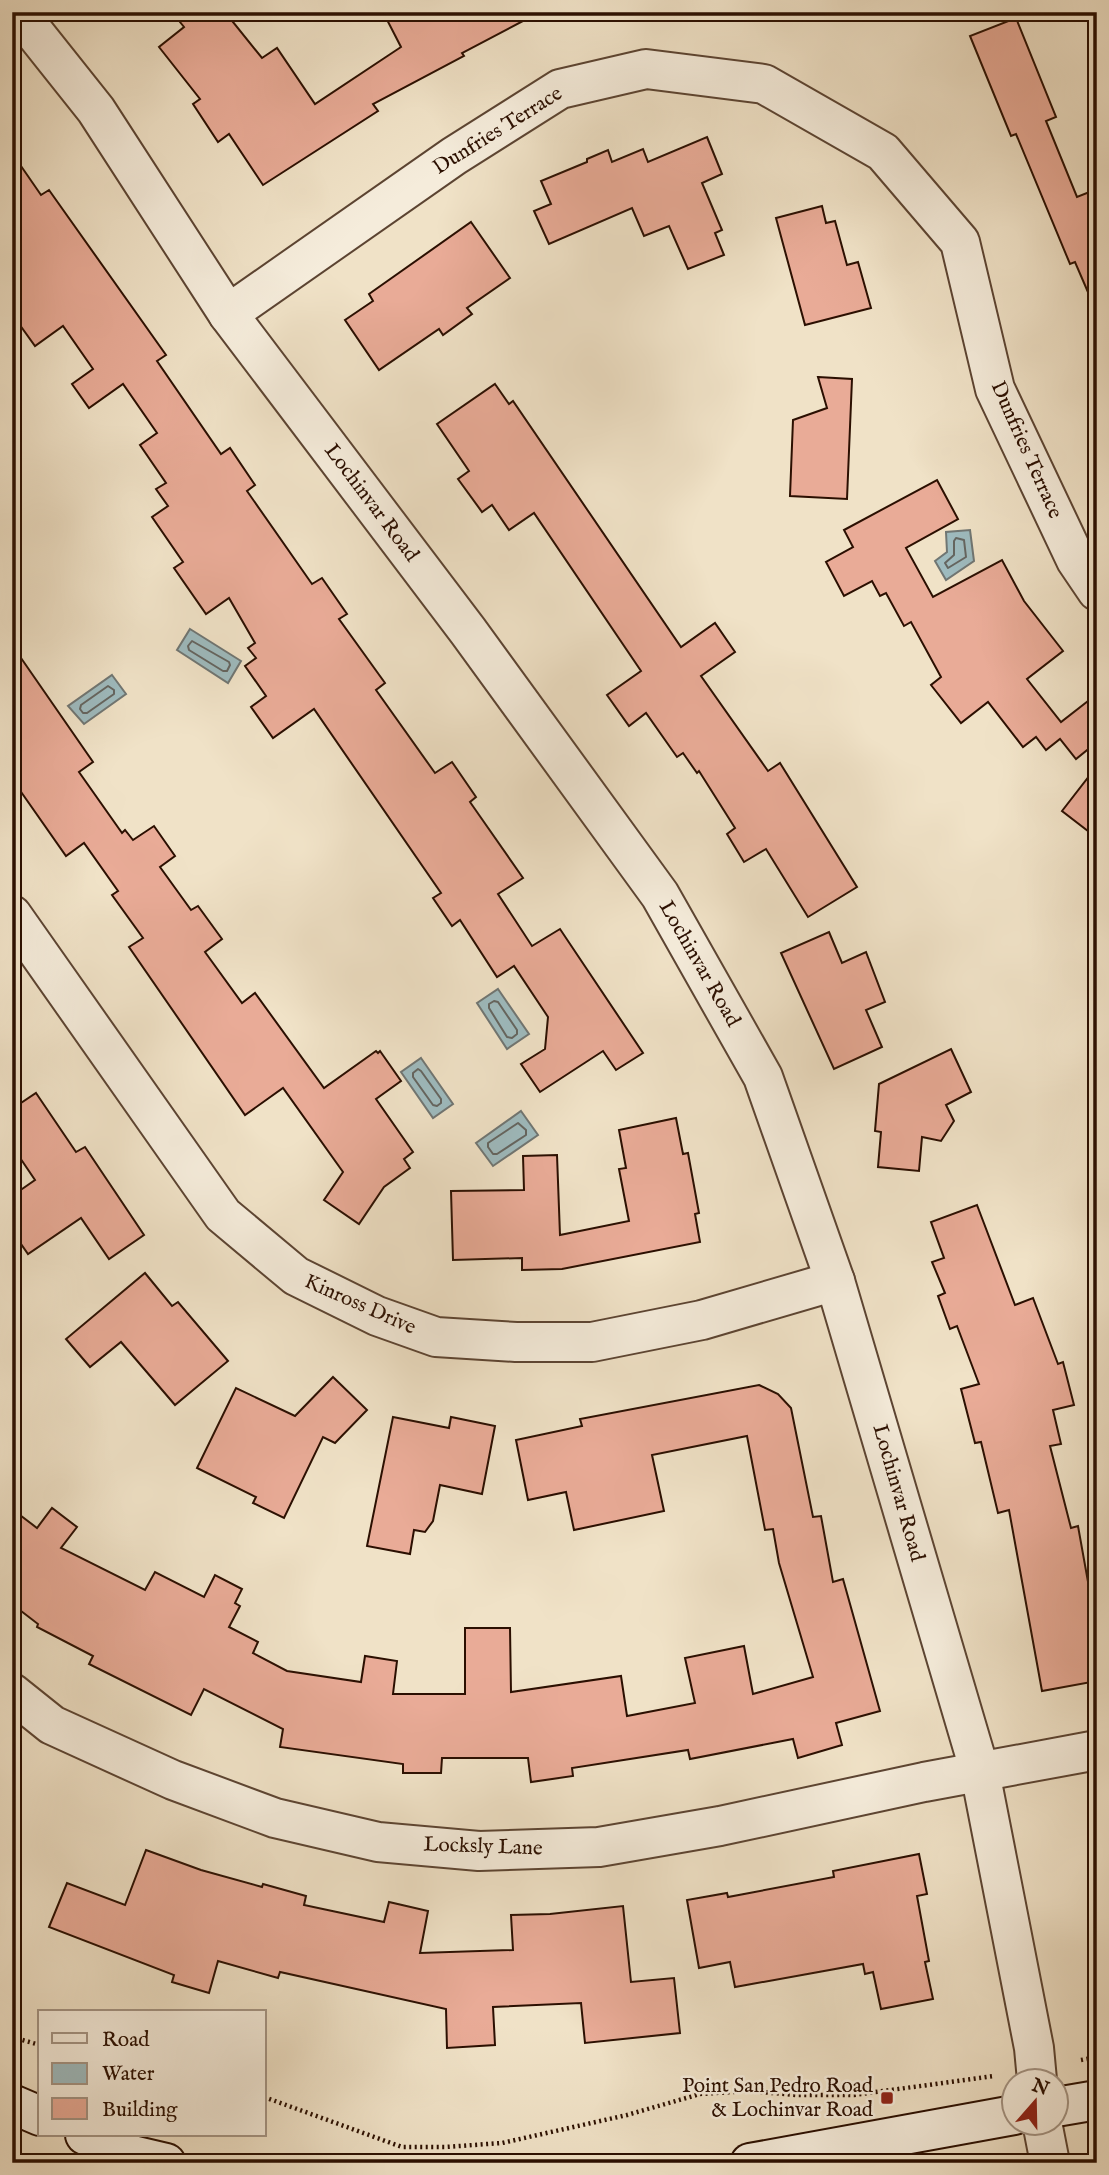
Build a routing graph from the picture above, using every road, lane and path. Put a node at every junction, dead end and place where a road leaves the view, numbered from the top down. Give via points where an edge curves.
1 (18, 12) edge
2 (228, 314) junction
3 (1097, 591) edge
4 (12, 915) edge
5 (835, 1280) junction
6 (12, 1693) edge
7 (1097, 1750) edge
8 (980, 1772) junction
9 (12, 2037) edge
10 (38, 2044) edge
11 (1097, 2057) edge
12 (1080, 2060) dead end
13 (1036, 2066) edge
14 (994, 2076) dead end
15 (266, 2098) edge
16 (1097, 2100) edge
17 (12, 2104) edge
18 (1070, 2105) edge
19 (38, 2115) edge
20 (1000, 2118) edge
21 (87, 2136) edge
22 (1045, 2136) edge
23 (143, 2160) edge
24 (750, 2163) edge
25 (1050, 2163) edge

1 - 2 street, Lochinvar Road via 96,110
2 - 3 street, Dunfries Terrace via 454,156 560,89 646,69 764,84 883,152 960,242 995,388 1076,560
2 - 5 street, Lochinvar Road via 660,895 762,1077
4 - 5 street, Kinross Drive via 223,1215 296,1276 377,1316 436,1337 592,1342 702,1320
5 - 8 street, Lochinvar Road
6 - 8 street, Locksly Lane via 52,1726 173,1780 275,1818 378,1842 479,1851 599,1847
7 - 8 street, Locksly Lane
8 - 13 street, Lochinvar Road
9 - 10 path
11 - 12 path
14 - 15 path via 854,2095 700,2094 502,2143 445,2147 402,2147
16 - 18 street
17 - 19 street
20 - 24 street
21 - 23 street
22 - 25 street

